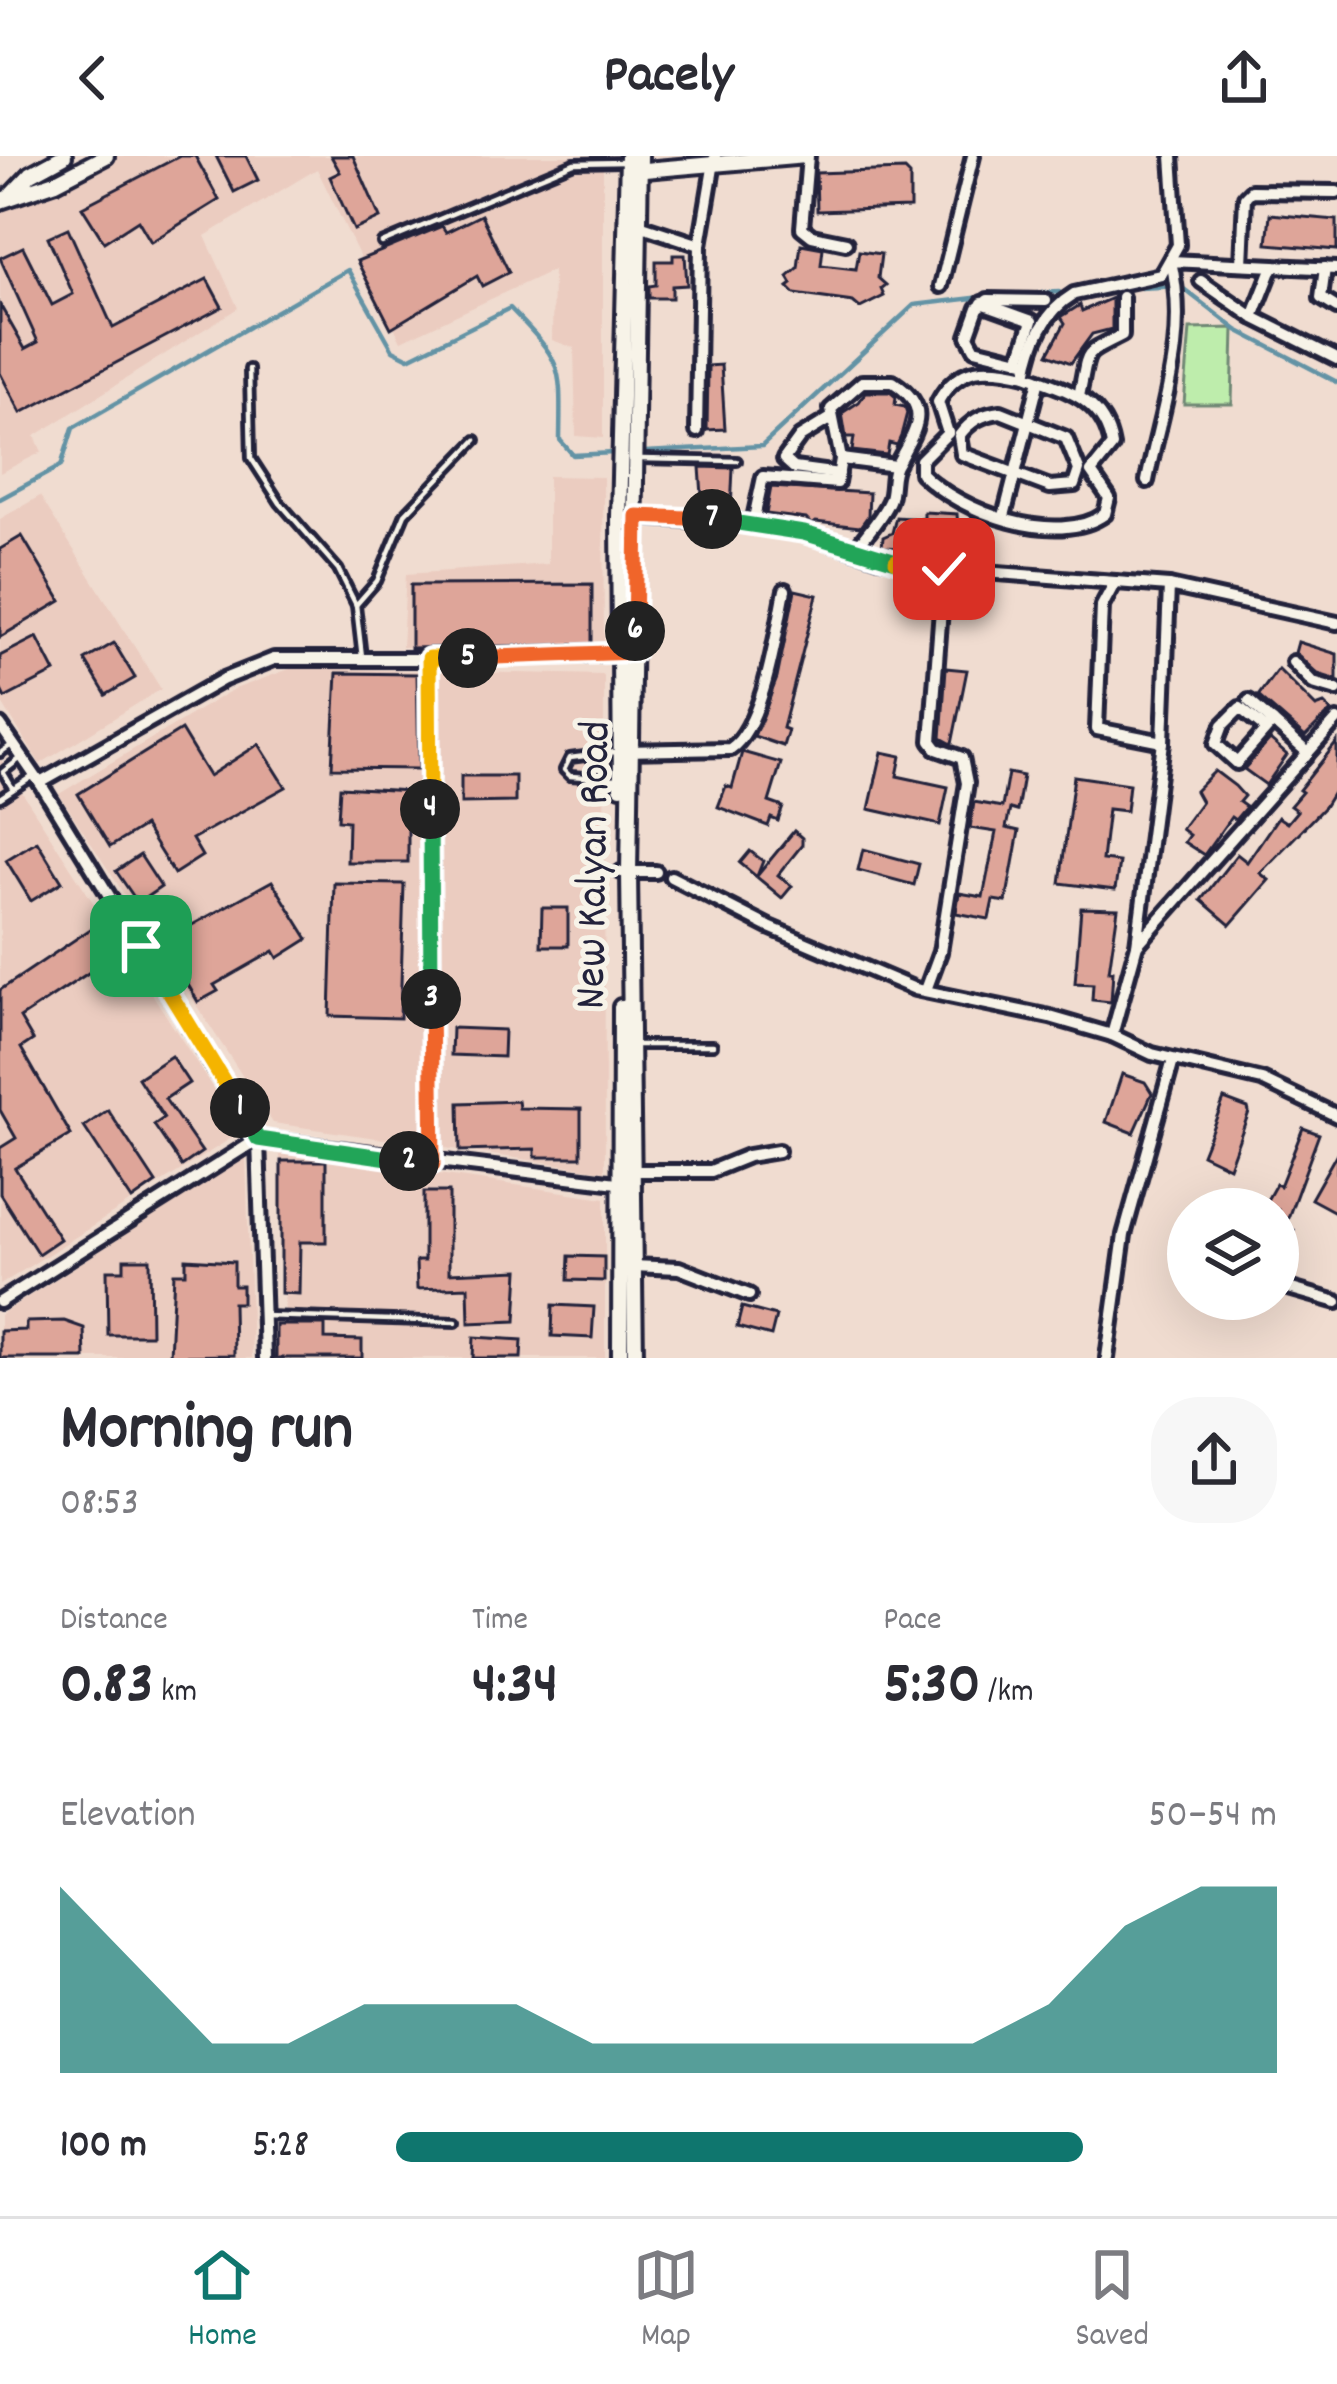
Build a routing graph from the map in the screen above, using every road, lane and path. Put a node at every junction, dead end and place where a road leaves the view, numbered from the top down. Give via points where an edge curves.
1 (64, 156) edge
2 (106, 156) edge
3 (807, 156) edge
4 (973, 156) edge
5 (1172, 156) edge
6 (715, 159) edge
7 (633, 163) edge
8 (1337, 192) edge
9 (6, 197) edge
10 (639, 225) junction
11 (382, 243) dead end
12 (846, 243) dead end
13 (700, 245) junction
14 (1171, 261) junction
15 (1242, 265) junction
16 (1273, 266) junction
17 (1331, 268) edge
18 (1202, 281) dead end
19 (941, 286) dead end
20 (1122, 296) dead end
21 (1046, 301) dead end
22 (982, 303) junction
23 (631, 304) junction
24 (1337, 308) edge
25 (1253, 316) junction
26 (1337, 359) edge
27 (249, 370) dead end
28 (1028, 370) junction
29 (1079, 396) junction
30 (831, 418) junction
31 (1028, 421) junction
32 (697, 431) dead end
33 (953, 434) junction
34 (476, 440) dead end
35 (637, 459) junction
36 (842, 459) junction
37 (737, 461) dead end
38 (895, 466) junction
39 (1085, 471) junction
40 (1015, 473) junction
41 (839, 474) junction
42 (1148, 481) dead end
43 (637, 516) junction
44 (1004, 516) junction
45 (620, 517) junction
46 (753, 523) junction
47 (855, 550) junction
48 (944, 569) junction
49 (1115, 582) junction
50 (1169, 586) junction
51 (785, 590) dead end
52 (356, 605) junction
53 (1337, 623) edge
54 (628, 653) junction
55 (362, 657) junction
56 (429, 658) junction
57 (1293, 662) dead end
58 (1337, 690) edge
59 (1249, 701) dead end
60 (1337, 720) edge
61 (0, 725) edge
62 (1269, 725) junction
63 (1163, 742) junction
64 (14, 744) junction
65 (627, 751) junction
66 (1308, 752) junction
67 (0, 753) edge
68 (22, 757) junction
69 (38, 779) junction
70 (621, 779) junction
71 (13, 789) junction
72 (0, 798) edge
73 (625, 872) junction
74 (656, 872) dead end
75 (670, 877) dead end
76 (1137, 945) junction
77 (926, 990) junction
78 (1112, 1035) junction
79 (712, 1045) dead end
80 (626, 1046) junction
81 (1173, 1060) junction
82 (1337, 1116) edge
83 (258, 1139) junction
84 (778, 1151) dead end
85 (433, 1164) junction
86 (627, 1177) junction
87 (628, 1266) junction
88 (1299, 1291) edge
89 (749, 1295) dead end
90 (0, 1302) edge
91 (1337, 1302) edge
92 (263, 1316) junction
93 (456, 1322) dead end
94 (265, 1358) edge
95 (620, 1358) edge
96 (635, 1358) edge
97 (1107, 1358) edge

1 - 9 street
2 - 9 street
3 - 6 street
3 - 12 street via 802,228
4 - 19 street
5 - 14 street via 1178,245
6 - 7 street
6 - 13 street
7 - 10 street, New Kalyan Road
7 - 11 lane via 574,163
7 - 23 street, New Kalyan Road
8 - 15 street via 1251,190
10 - 13 street
10 - 23 street, New Kalyan Road
13 - 32 street
14 - 15 street
14 - 28 street via 1161,275 1068,297 1046,318
14 - 42 street via 1173,380
15 - 16 street
16 - 17 street
16 - 25 street
17 - 24 street via 1321,298
18 - 25 street
20 - 29 street via 1122,335 1089,352
21 - 22 street
22 - 28 street via 1032,321
22 - 28 street via 971,347
23 - 35 street, New Kalyan Road
23 - 45 street, New Kalyan Road
25 - 26 street
27 - 52 lane via 250,458 338,569
28 - 29 street
28 - 31 street
28 - 33 street via 965,373 938,402
29 - 39 street via 1103,417 1112,446
30 - 36 street
30 - 38 street via 862,382 900,386 919,415
30 - 41 street via 800,437 784,459 794,468
31 - 33 street via 986,413
31 - 39 street via 1066,438
31 - 40 street
33 - 40 street via 968,459
33 - 44 street via 920,460 921,473 955,502
34 - 52 lane via 405,514 377,581
35 - 37 lane
35 - 43 street, New Kalyan Road
36 - 38 street
36 - 41 street
38 - 47 street via 891,498
39 - 40 street via 1058,489
39 - 44 street via 1109,497 1106,514 1085,528 1044,529
40 - 44 street
41 - 46 street via 833,485 763,477
43 - 45 street
43 - 46 street
43 - 54 street, New Kalyan Road
45 - 54 street, New Kalyan Road
46 - 47 street
47 - 48 street
48 - 49 street
48 - 77 street via 932,745 962,758 968,783 940,952
49 - 50 street
49 - 63 street via 1102,606 1097,729
50 - 53 street
50 - 63 street
51 - 65 street via 740,743
52 - 55 lane
54 - 56 street
54 - 65 street, New Kalyan Road
55 - 56 street
55 - 69 street via 274,658
56 - 85 street
57 - 58 street via 1313,683
59 - 62 street
60 - 66 street
61 - 64 street
62 - 62 street via 1235,764 1216,744 1240,709
62 - 66 street
63 - 76 street
64 - 67 lane
64 - 68 street
65 - 70 street, New Kalyan Road
65 - 70 lane via 569,758 564,770
65 - 73 street, New Kalyan Road
66 - 76 street
68 - 69 street
68 - 71 lane via 3,770
69 - 71 lane
69 - 83 street
70 - 73 street, New Kalyan Road
71 - 72 lane
73 - 74 street
73 - 80 street, New Kalyan Road
75 - 77 street
76 - 78 street
77 - 78 street
78 - 81 street
79 - 80 lane
80 - 86 street, New Kalyan Road
81 - 82 street via 1262,1080
81 - 97 street via 1124,1235
83 - 85 street
83 - 90 street
83 - 92 street
84 - 86 street via 710,1171
85 - 86 street
86 - 87 street, New Kalyan Road
87 - 89 street via 679,1268
87 - 95 street
87 - 96 street
88 - 91 street
92 - 93 lane
92 - 94 street

